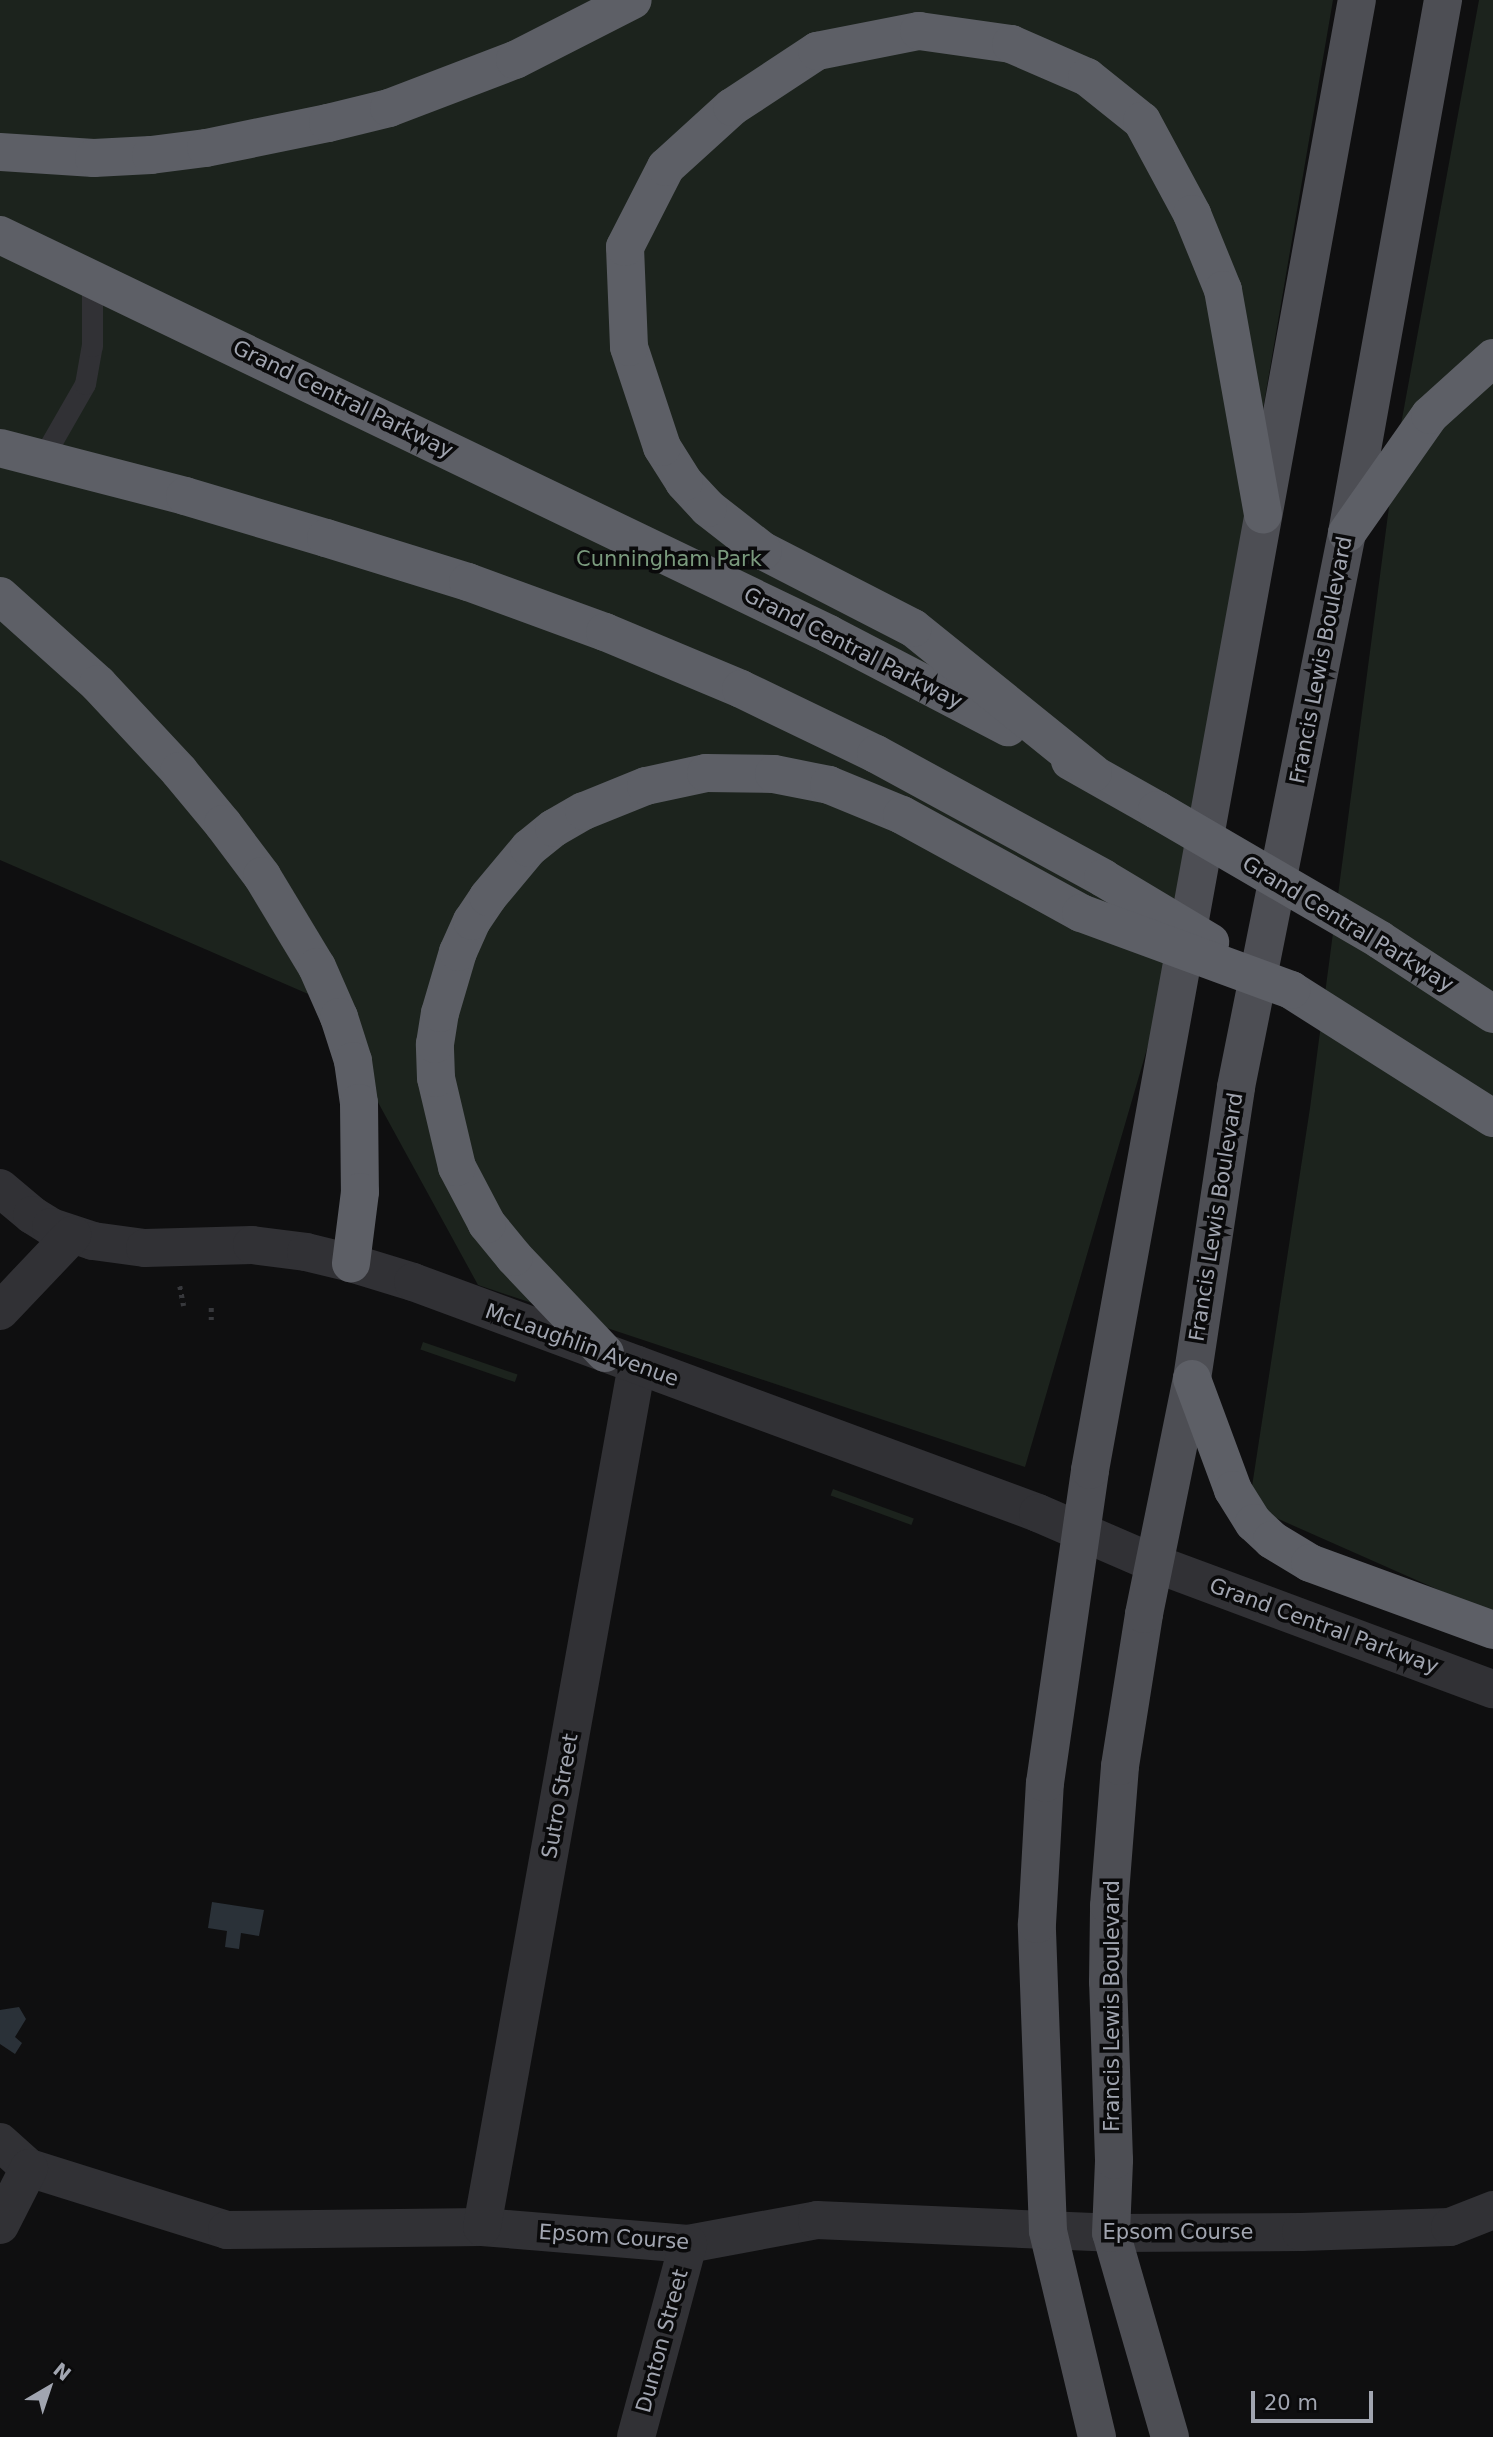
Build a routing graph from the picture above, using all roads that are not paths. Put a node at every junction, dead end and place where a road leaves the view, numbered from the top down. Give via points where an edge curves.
1 (633, 0) edge
2 (1357, 0) edge
3 (1443, 0) edge
4 (0, 152) edge
5 (0, 235) edge
6 (0, 247) edge
7 (92, 278) junction
8 (1493, 358) edge
9 (0, 449) edge
10 (42, 459) junction
11 (1263, 514) junction
12 (1347, 533) junction
13 (0, 596) edge
14 (1093, 774) junction
15 (1380, 940) junction
16 (1493, 983) edge
17 (1291, 990) junction
18 (1493, 1014) edge
19 (1493, 1118) edge
20 (0, 1188) edge
21 (72, 1235) junction
22 (351, 1264) junction
23 (0, 1311) edge
24 (621, 1359) junction
25 (1192, 1379) junction
26 (1081, 1532) junction
27 (1156, 1564) junction
28 (1493, 1630) edge
29 (1493, 1689) edge
30 (0, 2142) edge
31 (29, 2168) junction
32 (1493, 2210) edge
33 (0, 2225) edge
34 (482, 2227) junction
35 (1048, 2231) junction
36 (1111, 2234) junction
37 (688, 2245) junction
38 (636, 2437) edge
39 (1097, 2437) edge
40 (1170, 2437) edge

1 - 4 highway via 490,71 389,108 328,123 151,155 93,158
2 - 11 main road
3 - 12 main road, Francis Lewis Boulevard
5 - 7 highway, Grand Central Parkway
6 - 7 highway
7 - 10 lane via 92,346 85,384
7 - 14 highway, Grand Central Parkway via 829,634
8 - 12 highway via 1430,415
9 - 10 highway
10 - 17 highway, bridge via 352,546 605,632 876,754 1103,878
11 - 14 highway via 1223,290 1192,214 1142,121 1087,77 1011,44 919,32 817,51 732,107 666,167 625,247 629,347 662,447 684,482 708,508 763,551 913,628
11 - 26 main road
12 - 25 main road, Francis Lewis Boulevard via 1236,1087
13 - 22 highway via 98,684 197,792 262,876 317,967 350,1050 359,1103 360,1192
14 - 15 highway, Grand Central Parkway, bridge
15 - 16 highway
15 - 18 highway, Grand Central Parkway
17 - 19 highway
17 - 24 highway, bridge via 1081,913 902,815 828,785 774,774 706,773 646,786 584,811 529,848 472,921 440,1013 436,1078 457,1167 487,1224 513,1257
20 - 21 street, McLaughlin Avenue via 32,1215
21 - 22 street, McLaughlin Avenue via 145,1248 280,1248
21 - 23 street
22 - 24 street, McLaughlin Avenue via 413,1282
24 - 26 street, McLaughlin Avenue
24 - 34 street, Sutro Street
25 - 27 main road, Francis Lewis Boulevard
25 - 28 highway via 1233,1490 1254,1523 1272,1540 1310,1563
26 - 27 street, McLaughlin Avenue
26 - 35 main road via 1039,1856 1037,1924
27 - 29 street, Grand Central Parkway
27 - 36 main road, Francis Lewis Boulevard via 1127,1714 1113,1841 1108,1982 1114,2160
30 - 31 street, Epsom Course
31 - 33 street
31 - 34 street, Epsom Course via 227,2230
32 - 36 street, Epsom Course via 1450,2227
34 - 37 street, Epsom Course
35 - 36 street, Epsom Course
35 - 37 street, Epsom Course via 817,2220
35 - 39 main road
36 - 40 main road, Francis Lewis Boulevard
37 - 38 street, Dunton Street

